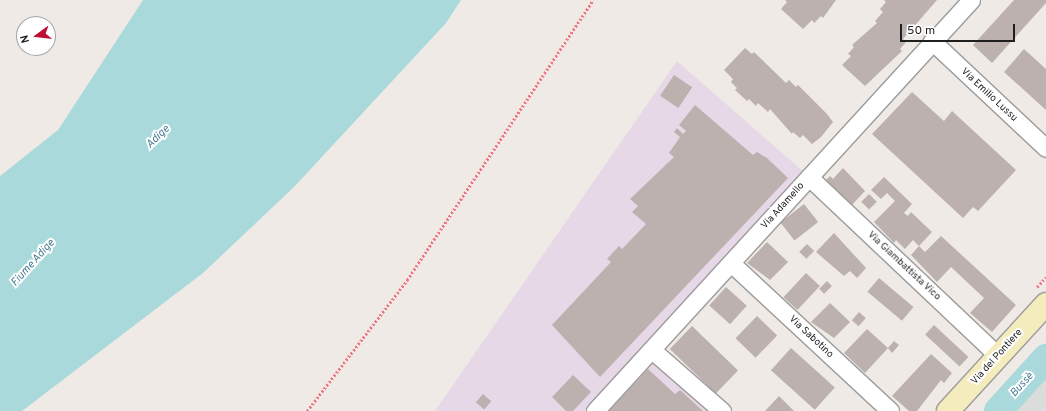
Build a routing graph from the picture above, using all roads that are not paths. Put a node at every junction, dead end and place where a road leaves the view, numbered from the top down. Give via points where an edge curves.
1 (971, 0) edge
2 (932, 41) junction
3 (1046, 148) edge
4 (809, 177) junction
5 (731, 263) junction
6 (1046, 304) edge
7 (652, 350) junction
8 (998, 356) junction
9 (595, 411) edge
10 (722, 411) edge
11 (890, 411) edge
12 (948, 411) edge

1 - 2 street, Via Adamello
2 - 3 street, Via Emilio Lussu
2 - 4 street, Via Adamello
4 - 5 street, Via Adamello
4 - 8 street, Via Giambattista Vico
5 - 7 street, Via Adamello
5 - 11 street, Via Sabotino
6 - 8 main road, Via del Pontiere
7 - 9 street, Via Adamello
7 - 10 street
8 - 12 main road, Via del Pontiere

